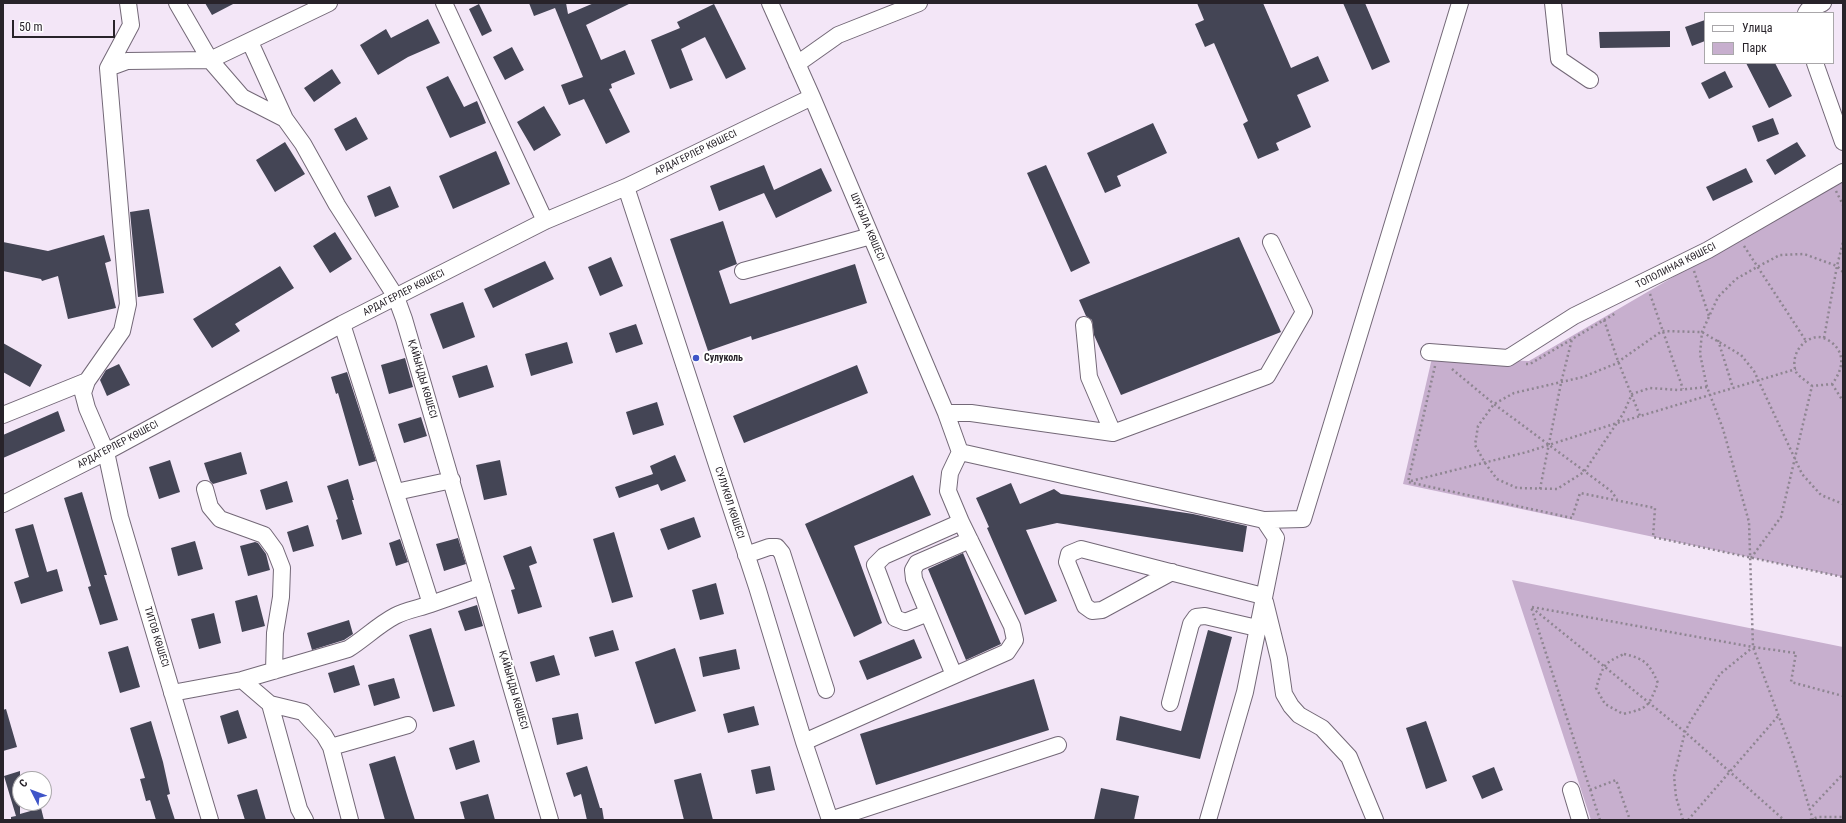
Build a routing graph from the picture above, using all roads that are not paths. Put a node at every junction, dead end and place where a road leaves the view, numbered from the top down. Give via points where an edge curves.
1 (128, 3) edge
2 (177, 3) edge
3 (329, 3) edge
4 (444, 3) edge
5 (770, 3) edge
6 (919, 3) edge
7 (1460, 3) edge
8 (1553, 3) edge
9 (1823, 3) edge
10 (1807, 12) edge
11 (250, 42) junction
12 (210, 60) junction
13 (798, 64) junction
14 (1815, 64) edge
15 (108, 68) junction
16 (1590, 80) dead end
17 (812, 97) junction
18 (286, 119) junction
19 (1843, 142) edge
20 (1843, 172) edge
21 (626, 187) junction
22 (545, 221) junction
23 (871, 236) junction
24 (1271, 242) dead end
25 (743, 271) dead end
26 (396, 297) junction
27 (342, 324) junction
28 (1084, 326) dead end
29 (1433, 357) road end
30 (87, 382) junction
31 (946, 413) junction
32 (3, 415) edge
33 (1113, 433) junction
34 (106, 452) junction
35 (960, 452) junction
36 (452, 480) junction
37 (205, 489) dead end
38 (396, 492) junction
39 (3, 504) edge
40 (1264, 520) junction
41 (961, 522) junction
42 (970, 540) junction
43 (746, 555) junction
44 (1172, 572) junction
45 (482, 586) junction
46 (1263, 596) junction
47 (432, 604) junction
48 (928, 613) junction
49 (1257, 628) junction
50 (274, 671) junction
51 (954, 675) junction
52 (242, 680) junction
53 (826, 690) dead end
54 (172, 693) junction
55 (1170, 703) dead end
56 (270, 704) junction
57 (408, 725) dead end
58 (804, 742) junction
59 (1058, 745) dead end
60 (331, 747) junction
61 (1570, 790) dead end
62 (210, 820) edge
63 (305, 820) edge
64 (350, 820) edge
65 (550, 820) edge
66 (830, 820) edge
67 (1208, 820) edge
68 (1375, 820) edge
69 (1580, 820) edge

1 - 15 street via 131,25
2 - 12 street, ҚАЙЫҢДЫ КӨШЕСІ
3 - 11 street
4 - 22 street
5 - 13 street, ШҰҒЫЛА КӨШЕСІ
6 - 13 street via 838,35
7 - 40 street via 1303,519
8 - 16 street via 1559,59
9 - 10 street
11 - 12 street
11 - 18 street
12 - 15 street via 126,61
12 - 18 street, ҚАЙЫҢДЫ КӨШЕСІ via 242,97
13 - 17 street, ШҰҒЫЛА КӨШЕСІ
14 - 19 street
15 - 30 street via 128,304 122,331
17 - 21 street, АРДАГЕРЛЕР КӨШЕСІ
17 - 23 street, ШҰҒЫЛА КӨШЕСІ
18 - 26 street, ҚАЙЫҢДЫ КӨШЕСІ
20 - 29 street, ТОПОЛИНАЯ КӨШЕСІ via 1708,250 1574,316 1515,361
21 - 22 street, АРДАГЕРЛЕР КӨШЕСІ
21 - 43 street, СҰЛУКӨЛ КӨШЕСІ
22 - 26 street, АРДАГЕРЛЕР КӨШЕСІ
23 - 25 street
23 - 31 street, ШҰҒЫЛА КӨШЕСІ
24 - 33 street via 1304,312 1267,376
26 - 27 street, АРДАГЕРЛЕР КӨШЕСІ
26 - 36 street, ҚАЙЫҢДЫ КӨШЕСІ
27 - 34 street, АРДАГЕРЛЕР КӨШЕСІ
27 - 38 street
28 - 33 street via 1089,377
30 - 32 street
30 - 34 street, ТИТОВ КӨШЕСІ via 83,393 87,408
31 - 33 street via 971,413
31 - 35 street, ШҰҒЫЛА КӨШЕСІ
34 - 39 street, АРДАГЕРЛЕР КӨШЕСІ
34 - 54 street, ТИТОВ КӨШЕСІ via 120,517
35 - 40 street
35 - 41 street via 950,473 948,491
36 - 38 street
36 - 45 street, ҚАЙЫҢДЫ КӨШЕСІ
37 - 50 street via 210,507 220,519 264,535 275,550 282,568
38 - 47 street
40 - 46 street via 1276,538
41 - 42 street
41 - 48 street via 884,556 875,565 895,618 906,622
42 - 48 street via 917,563 913,570 914,579
42 - 51 street via 1012,626 1015,640 1007,652
43 - 53 street via 770,547 777,547 782,553
43 - 58 street, СҰЛУКӨЛ КӨШЕСІ
44 - 44 street via 1081,549 1069,554 1067,562 1085,606 1092,611 1102,610
44 - 46 street
45 - 47 street
45 - 65 street, ҚАЙЫҢДЫ КӨШЕСІ
46 - 49 street
46 - 68 street via 1279,659 1284,694 1299,715 1322,728 1349,756
47 - 50 street via 397,615 348,649
48 - 51 street
49 - 55 street via 1205,616 1196,617 1191,624
49 - 67 street via 1245,692
50 - 52 street
51 - 58 street
52 - 54 street
52 - 56 street
54 - 62 street, ТИТОВ КӨШЕСІ
56 - 60 street via 303,712 324,735
56 - 63 street via 299,810
57 - 60 street
58 - 66 street, СҰЛУКӨЛ КӨШЕСІ
59 - 66 street
60 - 64 street
61 - 69 street

